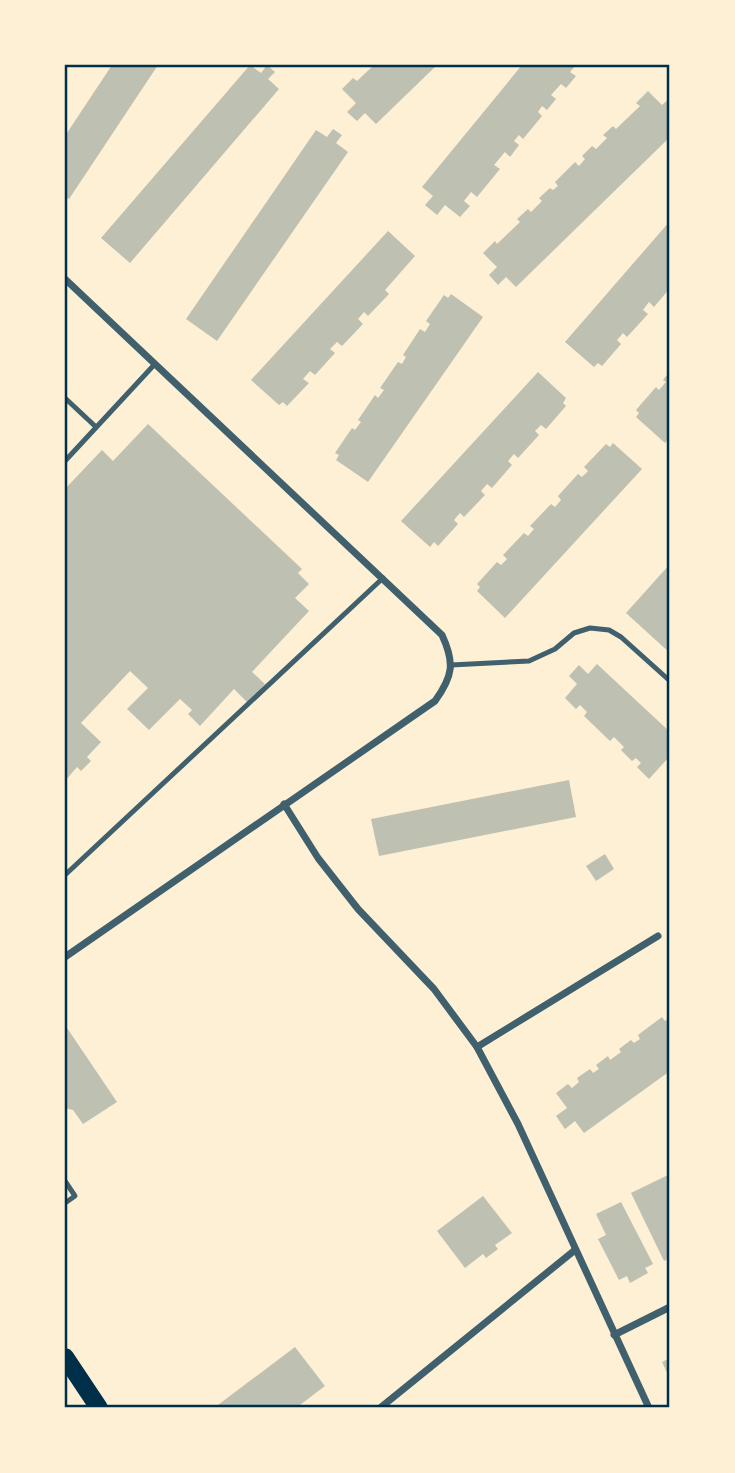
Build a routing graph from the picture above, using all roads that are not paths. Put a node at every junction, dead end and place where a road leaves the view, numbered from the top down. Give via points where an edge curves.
1 (65, 279) edge
2 (154, 366) junction
3 (65, 398) edge
4 (96, 427) junction
5 (65, 461) edge
6 (383, 578) junction
7 (452, 664) junction
8 (670, 681) edge
9 (284, 804) junction
10 (65, 875) edge
11 (658, 936) dead end
12 (65, 957) edge
13 (477, 1047) junction
14 (65, 1181) edge
15 (65, 1203) edge
16 (575, 1250) junction
17 (670, 1307) edge
18 (614, 1335) junction
19 (65, 1357) edge
20 (99, 1408) edge
21 (380, 1408) edge
22 (649, 1408) edge

1 - 2 street
2 - 4 lane
2 - 6 street
3 - 4 lane
4 - 5 lane
6 - 7 street via 442,635
6 - 10 lane
7 - 8 lane via 529,661 590,628 621,637
7 - 9 street via 448,683 436,701
9 - 12 street
9 - 13 street via 358,909 434,989
11 - 13 street
13 - 16 street
14 - 15 lane via 75,1196
16 - 18 street
16 - 21 street
17 - 18 street
18 - 22 street
19 - 20 main road

